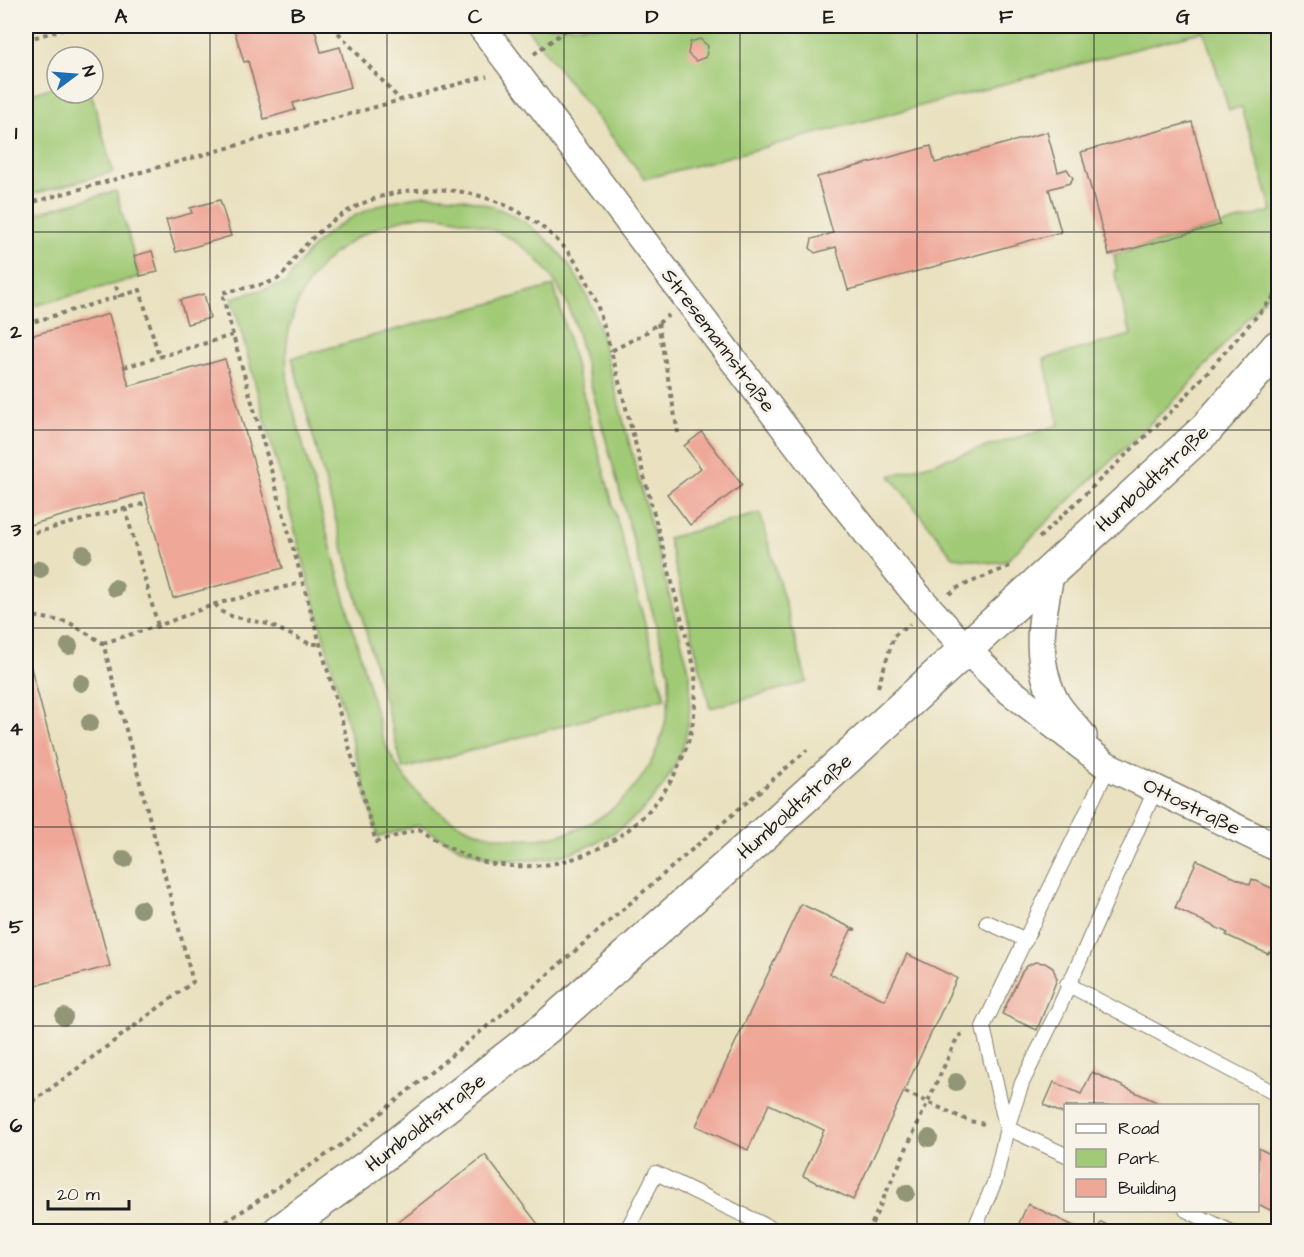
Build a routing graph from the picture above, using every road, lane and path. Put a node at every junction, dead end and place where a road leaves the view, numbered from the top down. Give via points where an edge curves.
1 (73, 26) edge
2 (332, 26) edge
3 (481, 26) edge
4 (571, 26) edge
5 (26, 40) edge
6 (514, 69) junction
7 (400, 100) junction
8 (26, 204) edge
9 (116, 286) dead end
10 (1278, 292) edge
11 (120, 297) junction
12 (689, 301) junction
13 (658, 323) junction
14 (26, 324) edge
15 (233, 335) junction
16 (1278, 347) edge
17 (611, 351) junction
18 (159, 357) junction
19 (124, 367) dead end
20 (678, 433) dead end
21 (146, 502) dead end
22 (125, 508) junction
23 (26, 535) edge
24 (1035, 542) dead end
25 (1018, 558) dead end
26 (1051, 571) junction
27 (301, 583) junction
28 (215, 604) junction
29 (929, 609) junction
30 (26, 615) edge
31 (159, 626) junction
32 (103, 643) junction
33 (318, 644) junction
34 (964, 648) junction
35 (870, 694) dead end
36 (808, 749) dead end
37 (1107, 765) junction
38 (1156, 788) junction
39 (1278, 848) edge
40 (987, 922) dead end
41 (1026, 940) junction
42 (1067, 984) junction
43 (983, 1027) junction
44 (905, 1092) dead end
45 (1278, 1095) edge
46 (927, 1102) junction
47 (26, 1107) edge
48 (1007, 1128) junction
49 (1064, 1155) edge
50 (1190, 1212) edge
51 (211, 1232) edge
52 (279, 1232) edge
53 (626, 1232) edge
54 (779, 1232) edge
55 (868, 1232) edge
56 (973, 1232) edge
57 (1231, 1232) edge

1 - 5 path
2 - 7 path
3 - 6 street, Stresemannstraße
4 - 6 path
6 - 7 path
6 - 12 street, Stresemannstraße
7 - 8 path
9 - 11 path
10 - 24 path via 1179,404
11 - 14 path
11 - 18 path via 140,290
12 - 13 path
12 - 29 street, Stresemannstraße via 809,460
13 - 17 path
13 - 20 path
15 - 17 path via 222,293 279,278 319,232 365,202 386,195 435,189 501,203 555,237 586,280
15 - 18 path
15 - 27 path
16 - 26 street, Humboldtstraße via 1206,429
17 - 33 path via 697,684 695,721 678,773 645,815 624,833 585,854 535,866 486,862 419,829 376,842
18 - 19 path
21 - 22 path
22 - 23 path
22 - 31 path
25 - 29 path via 1010,566 957,588
26 - 34 street, Humboldtstraße
26 - 37 street, Ottostraße via 1040,622 1042,658 1054,699
27 - 28 path
27 - 33 path
28 - 31 path
28 - 33 path via 231,616 268,624
29 - 34 street, Stresemannstraße
29 - 35 path via 894,636 879,686
30 - 32 path via 68,622
31 - 32 path
32 - 47 path via 193,982
34 - 37 street, Ottostraße via 1006,688
34 - 52 street, Humboldtstraße via 777,822 546,1027
36 - 51 path via 676,867 344,1143
37 - 38 street, Ottostraße
37 - 41 lane
38 - 39 street, Ottostraße
38 - 42 lane
40 - 41 lane
41 - 43 lane
42 - 45 lane
42 - 48 lane via 1022,1083
43 - 46 path via 958,1036
43 - 48 lane
44 - 46 path
46 - 48 path via 969,1121
46 - 55 path
48 - 49 lane
48 - 56 lane via 995,1181
50 - 57 lane
53 - 54 lane via 656,1173

